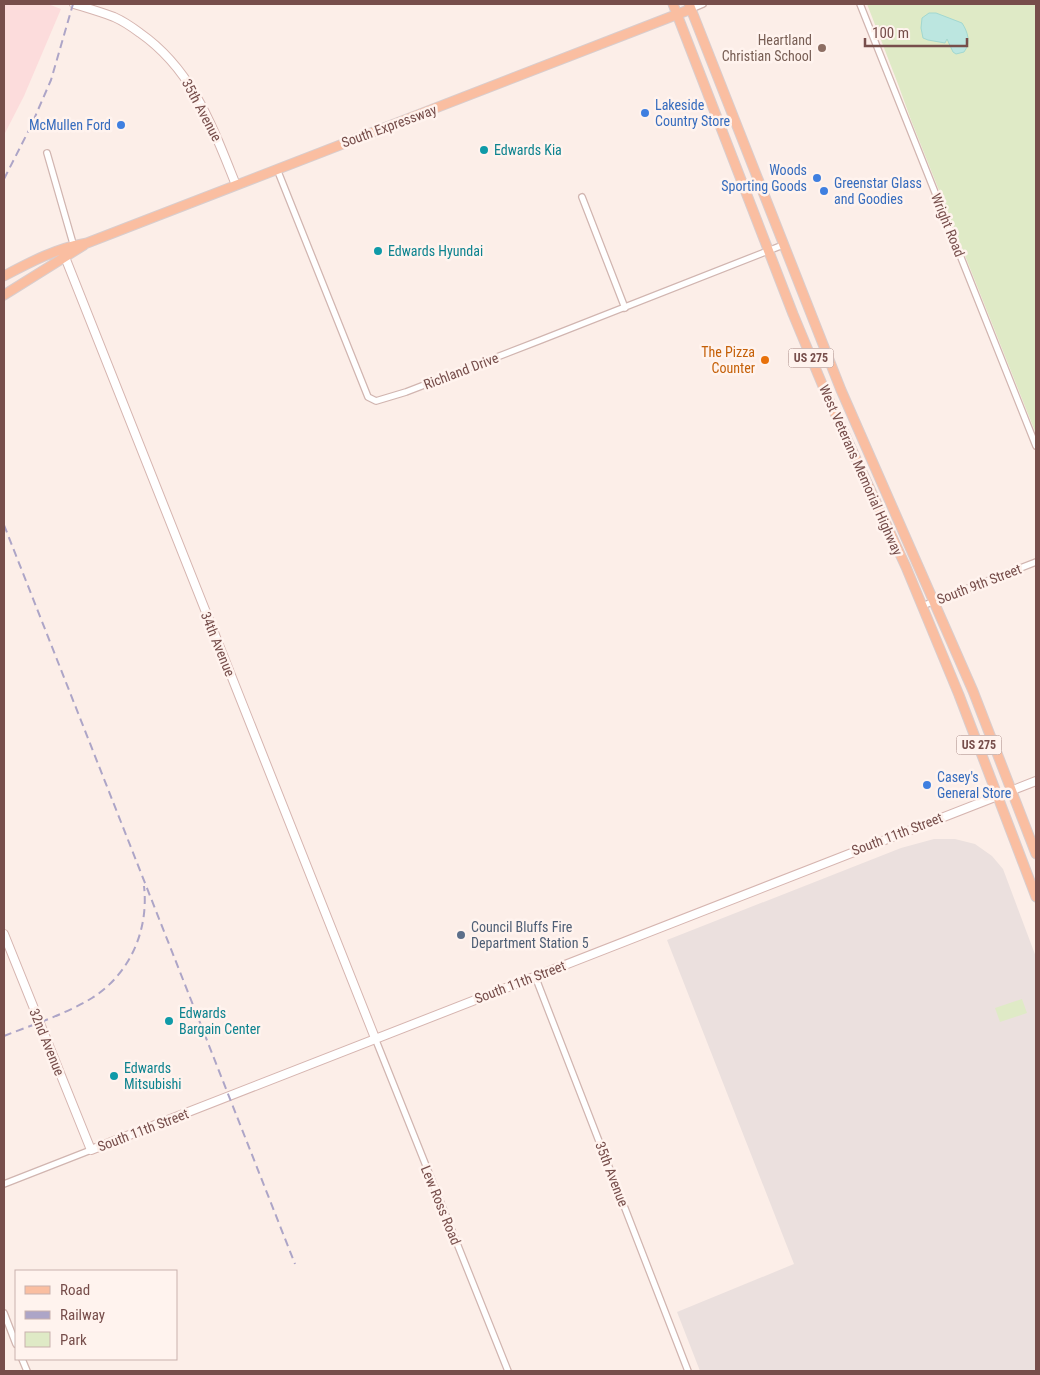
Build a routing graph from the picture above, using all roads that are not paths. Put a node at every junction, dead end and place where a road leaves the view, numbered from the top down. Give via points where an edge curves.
1 (74, 4) edge
2 (673, 4) edge
3 (703, 4) edge
4 (860, 4) edge
5 (690, 6) edge
6 (677, 15) junction
7 (47, 153) dead end
8 (277, 169) junction
9 (236, 185) junction
10 (582, 197) dead end
11 (783, 245) junction
12 (74, 249) junction
13 (768, 251) junction
14 (63, 254) junction
15 (4, 276) edge
16 (4, 295) edge
17 (625, 308) junction
18 (1036, 446) edge
19 (1036, 562) edge
20 (935, 601) junction
21 (922, 606) junction
22 (1036, 780) edge
23 (1012, 790) junction
24 (998, 796) junction
25 (1036, 854) edge
26 (1036, 897) edge
27 (4, 934) edge
28 (535, 976) junction
29 (375, 1038) junction
30 (91, 1150) junction
31 (4, 1184) edge
32 (4, 1313) edge
33 (15, 1341) edge
34 (508, 1371) edge
35 (688, 1371) edge

1 - 9 street, 35th Avenue via 114,17 146,38 180,71 207,114
2 - 6 main road, US 275
3 - 5 street
4 - 18 street, Wright Road
5 - 6 main road, South Expressway
5 - 11 main road, West Veterans Memorial Highway / US 275
6 - 8 main road, South Expressway
6 - 13 main road, West Veterans Memorial Highway / US 275
7 - 12 street
8 - 9 main road, South Expressway
8 - 17 street, Richland Drive via 368,397 372,400 406,392
9 - 12 main road, South Expressway
10 - 17 street
11 - 13 street, Richland Drive
11 - 20 main road, West Veterans Memorial Highway / US 275 via 841,390
12 - 14 main road, South Expressway
13 - 17 street, Richland Drive
13 - 21 main road, West Veterans Memorial Highway / US 275 via 827,396
14 - 15 main road, South Expressway via 29,263
14 - 16 main road, South Expressway
14 - 29 street, 34th Avenue
19 - 20 street, South 9th Street
20 - 21 street, South 9th Street
20 - 23 main road, West Veterans Memorial Highway / US 275
21 - 24 main road, West Veterans Memorial Highway / US 275
22 - 23 street, South 11th Street
23 - 24 street, South 11th Street
23 - 25 main road, West Veterans Memorial Highway / US 275
24 - 26 main road, West Veterans Memorial Highway / US 275
24 - 28 street, South 11th Street
27 - 30 street, 32nd Avenue
28 - 29 street, South 11th Street
28 - 35 street, 35th Avenue
29 - 30 street, South 11th Street
29 - 34 street, Lew Ross Road
30 - 31 street, South 11th Street
32 - 33 street

